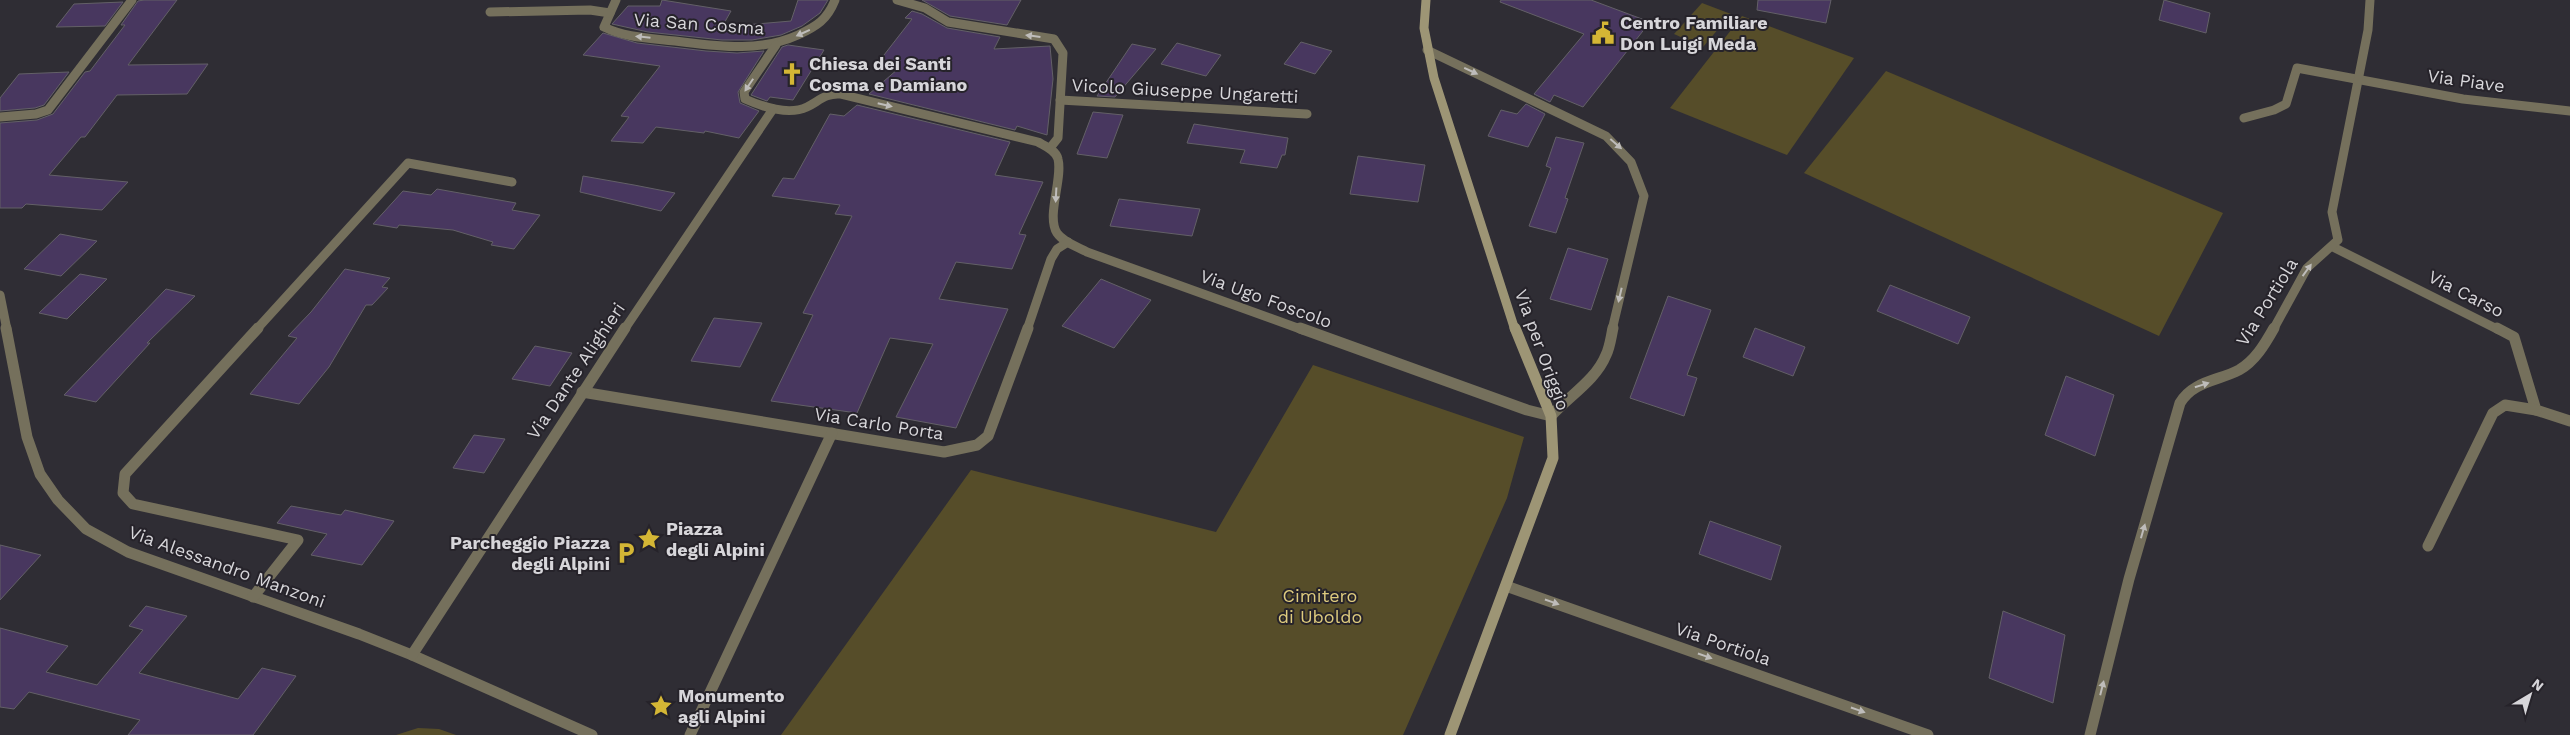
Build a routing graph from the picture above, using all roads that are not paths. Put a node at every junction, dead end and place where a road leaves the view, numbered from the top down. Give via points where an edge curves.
1 (132, 0) edge
2 (616, 0) edge
3 (835, 0) edge
4 (896, 0) edge
5 (1426, 0) edge
6 (2370, 0) edge
7 (490, 12) dead end
8 (610, 13) junction
9 (776, 44) junction
10 (1427, 50) junction
11 (2358, 81) junction
12 (1060, 100) junction
13 (773, 108) junction
14 (2570, 111) edge
15 (1307, 114) dead end
16 (0, 117) edge
17 (2244, 118) dead end
18 (1050, 148) junction
19 (512, 182) dead end
20 (1068, 242) junction
21 (2334, 247) junction
22 (0, 295) edge
23 (582, 392) junction
24 (2536, 410) junction
25 (1551, 416) junction
26 (2570, 421) edge
27 (832, 433) junction
28 (2428, 546) dead end
29 (1506, 586) junction
30 (254, 597) junction
31 (412, 655) junction
32 (592, 735) edge
33 (690, 735) edge
34 (1450, 735) edge
35 (1928, 735) edge
36 (2090, 735) edge

1 - 16 street via 48,110
2 - 8 street, Via San Cosma
3 -> 9 street, Via San Cosma via 825,21
12 -> 4 street via 1063,53 1054,39 948,22 925,8
5 - 10 street, Via per Origgio via 1424,28
6 - 11 street
7 - 8 street via 590,10
9 -> 8 street, Via San Cosma via 757,47 631,36 604,27
9 -> 13 street via 744,92 745,99
10 - 25 street, Via per Origgio via 1462,171 1511,318
10 -> 25 street via 1606,136 1628,155 1638,173 1644,196 1606,356 1584,386 1567,398
11 - 14 street, Via Piave via 2463,99
11 - 17 street, Via Piave via 2297,68 2286,104
11 - 21 street via 2332,212 2338,240
12 - 15 street, Vicolo Giuseppe Ungaretti
12 - 18 street via 1058,138
13 -> 18 street via 802,110 829,94 840,94 1024,137
13 - 23 street, Via Dante Alighieri
18 -> 20 street, Via Ugo Foscolo via 1058,159 1054,220 1057,233
19 - 30 street via 408,163 125,474 123,493 133,504 298,540
20 - 25 street, Via Ugo Foscolo via 1087,252
20 - 27 street, Via Carlo Porta via 1057,249 1051,259 1012,376 988,436 977,445 944,452
21 - 24 street, Via Carso via 2514,337
36 -> 21 street, Via Portiola via 2129,579 2180,403 2191,389 2247,365 2260,350 2306,269 2317,257
22 - 30 street, Via Alessandro Manzoni via 27,437 40,474 58,500 86,529 128,552
23 - 27 street, Via Carlo Porta
23 - 31 street, Via Dante Alighieri
24 - 26 street
24 - 28 street via 2505,404 2493,413
25 - 29 street, Via per Origgio via 1553,458
27 - 33 street
29 - 34 street, Via per Origgio
29 -> 35 street, Via Portiola
30 - 31 street, Via Alessandro Manzoni
31 - 32 street, Via Alessandro Manzoni

